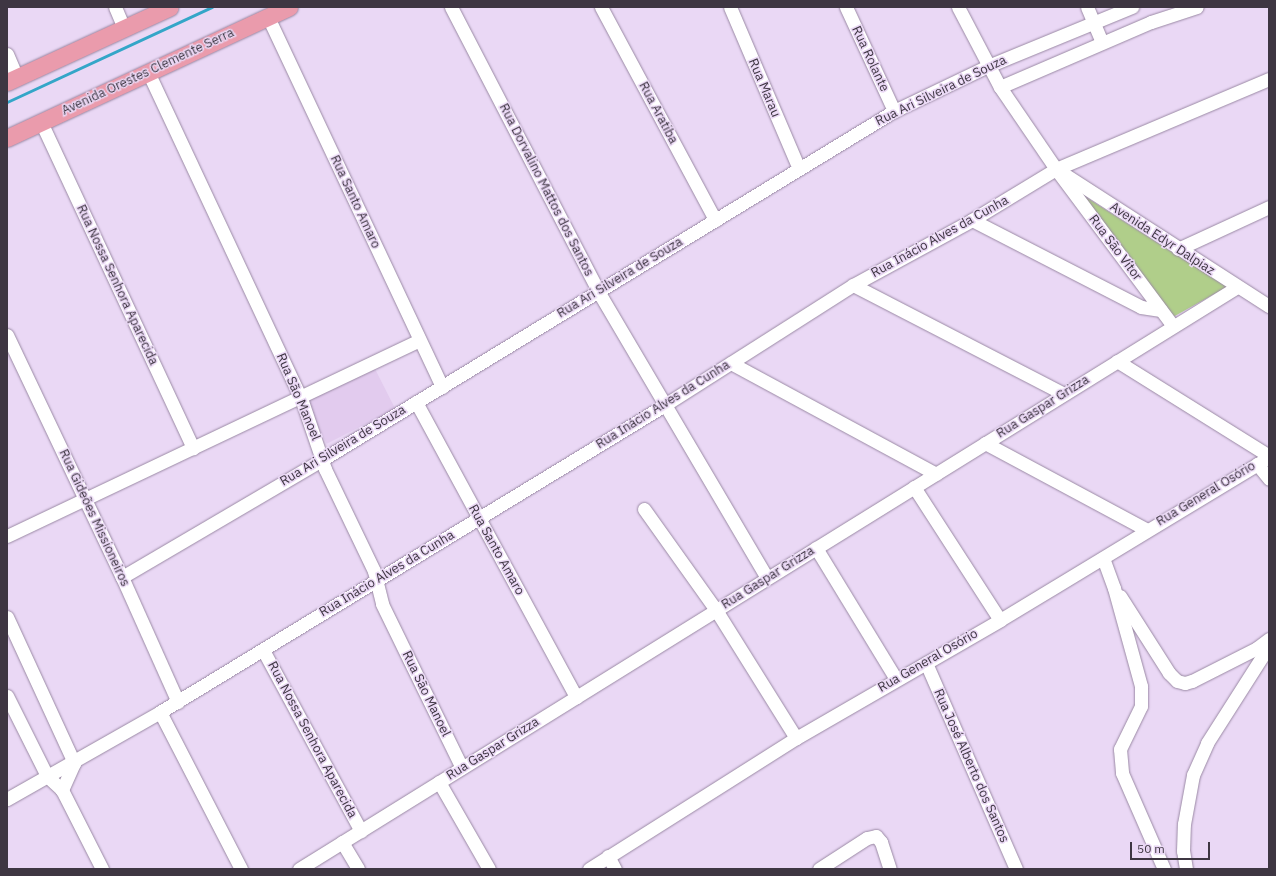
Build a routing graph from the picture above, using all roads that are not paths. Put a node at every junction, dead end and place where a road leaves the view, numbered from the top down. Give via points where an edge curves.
1 (115, 7) edge
2 (170, 7) edge
3 (290, 7) edge
4 (452, 7) edge
5 (601, 7) edge
6 (730, 7) edge
7 (846, 7) edge
8 (958, 7) edge
9 (1087, 7) edge
10 (1132, 7) edge
11 (1196, 7) edge
12 (268, 17) junction
13 (1094, 22) junction
14 (124, 28) junction
15 (1102, 42) junction
16 (7, 54) edge
17 (988, 66) junction
18 (148, 72) junction
19 (12, 79) edge
20 (1269, 80) edge
21 (1000, 87) junction
22 (894, 111) junction
23 (41, 122) junction
24 (7, 138) edge
25 (799, 169) junction
26 (1056, 170) junction
27 (1269, 207) edge
28 (715, 220) junction
29 (972, 220) junction
30 (1178, 249) junction
31 (853, 285) junction
32 (1237, 287) junction
33 (598, 291) junction
34 (1269, 306) edge
35 (1161, 310) junction
36 (1173, 326) junction
37 (7, 335) edge
38 (420, 340) junction
39 (1117, 362) junction
40 (731, 363) junction
41 (442, 387) junction
42 (1064, 394) junction
43 (301, 398) junction
44 (416, 402) junction
45 (663, 406) junction
46 (985, 443) junction
47 (193, 448) junction
48 (1269, 457) edge
49 (324, 459) junction
50 (1257, 464) junction
51 (936, 474) junction
52 (1269, 479) edge
53 (914, 487) junction
54 (85, 498) junction
55 (644, 509) dead end
56 (478, 518) junction
57 (1147, 530) junction
58 (7, 536) edge
59 (816, 548) junction
60 (1103, 558) junction
61 (122, 577) junction
62 (767, 578) junction
63 (376, 580) junction
64 (1114, 588) junction
65 (716, 610) junction
66 (7, 618) edge
67 (1000, 620) junction
68 (1269, 638) edge
69 (262, 650) junction
70 (1264, 652) edge
71 (926, 663) junction
72 (896, 678) junction
73 (7, 696) edge
74 (576, 697) junction
75 (178, 702) junction
76 (160, 712) junction
77 (796, 738) junction
78 (74, 763) junction
79 (462, 768) junction
80 (47, 776) junction
81 (439, 782) junction
82 (62, 790) junction
83 (7, 799) edge
84 (361, 831) junction
85 (342, 842) junction
86 (608, 856) junction
87 (102, 869) edge
88 (241, 869) edge
89 (299, 869) edge
90 (358, 869) edge
91 (489, 869) edge
92 (589, 869) edge
93 (615, 869) edge
94 (819, 869) edge
95 (890, 869) edge
96 (1016, 869) edge
97 (1164, 869) edge
98 (1186, 869) edge

1 - 14 street
2 - 14 main road
3 - 12 main road, Avenida Orestes Clemente Serra
4 - 33 street, Rua Dorvalino Mattos dos Santos
5 - 28 street, Rua Aratiba
6 - 25 street, Rua Marau
7 - 22 street, Rua Rolante
8 - 17 street, Rua São Vítor
9 - 13 street
10 - 13 street, Rua Ari Silveira de Souza
11 - 15 street, Rua Ari Silveira de Souza
12 - 18 main road, Avenida Orestes Clemente Serra
12 - 38 street, Rua Santo Amaro
13 - 15 street
13 - 17 street, Rua Ari Silveira de Souza
14 - 19 main road
15 - 21 street, Rua Ari Silveira de Souza
16 - 19 street
17 - 21 street, Rua São Vítor
17 - 22 street, Rua Ari Silveira de Souza
18 - 23 main road, Avenida Orestes Clemente Serra
18 - 43 street, Rua São Manoel
20 - 26 street, Rua Inácio Alves da Cunha
21 - 26 street, Rua São Vítor
22 - 25 street, Rua Ari Silveira de Souza
23 - 24 main road, Avenida Orestes Clemente Serra
23 - 47 street, Rua Nossa Senhora Aparecida
25 - 28 street, Rua Ari Silveira de Souza
26 - 29 street, Rua Inácio Alves da Cunha
26 - 30 street, Avenida Edyr Dalpiaz
26 - 35 street, Rua São Vítor
27 - 30 street
28 - 33 street, Rua Ari Silveira de Souza
29 - 31 street, Rua Inácio Alves da Cunha
29 - 35 street via 1141,307
30 - 32 street, Avenida Edyr Dalpiaz
31 - 40 street, Rua Inácio Alves da Cunha
31 - 42 street
32 - 34 street, Avenida Edyr Dalpiaz
32 - 36 street, Rua Gaspar Grizza
33 - 41 street, Rua Ari Silveira de Souza
33 - 45 street, Rua Dorvalino Mattos dos Santos
35 - 36 street, Rua São Vítor
36 - 39 street, Rua Gaspar Grizza
37 - 54 street, Rua Gideões Missioneiros
38 - 41 street, Rua Santo Amaro
38 - 43 street
39 - 42 street, Rua Gaspar Grizza
39 - 48 street
40 - 45 street, Rua Inácio Alves da Cunha
40 - 51 street
41 - 44 street, Rua Ari Silveira de Souza
42 - 46 street, Rua Gaspar Grizza
43 - 47 street
43 - 49 street, Rua São Manoel
44 - 49 street, Rua Ari Silveira de Souza
44 - 56 street, Rua Santo Amaro
45 - 56 street, Rua Inácio Alves da Cunha
45 - 62 street, Rua Dorvalino Mattos dos Santos
46 - 51 street, Rua Gaspar Grizza
46 - 57 street
47 - 54 street
48 - 50 street, Rua General Osório
49 - 61 street, Rua Ari Silveira de Souza
49 - 63 street, Rua São Manoel via 325,469
50 - 52 street
50 - 57 street, Rua General Osório
51 - 53 street, Rua Gaspar Grizza
53 - 59 street, Rua Gaspar Grizza
53 - 67 street
54 - 58 street
54 - 61 street, Rua Gideões Missioneiros
55 - 65 street
56 - 63 street, Rua Inácio Alves da Cunha
56 - 74 street, Rua Santo Amaro
57 - 60 street, Rua General Osório
59 - 62 street, Rua Gaspar Grizza
59 - 72 street
60 - 64 street
60 - 67 street, Rua General Osório
61 - 75 street, Rua Gideões Missioneiros
62 - 65 street, Rua Gaspar Grizza
63 - 69 street, Rua Inácio Alves da Cunha
63 - 79 street, Rua São Manoel via 382,604
64 - 70 street via 1168,673 1177,681 1192,681
64 - 97 street via 1141,686 1141,706 1137,719 1125,737 1120,759 1122,773
65 - 74 street, Rua Gaspar Grizza
65 - 77 street
66 - 78 street
67 - 71 street, Rua General Osório
68 - 70 street
69 - 75 street, Rua Inácio Alves da Cunha
69 - 84 street, Rua Nossa Senhora Aparecida
70 - 98 street via 1220,720 1193,775 1184,824 1182,851
71 - 72 street, Rua General Osório
71 - 96 street, Rua José Alberto dos Santos
72 - 77 street, Rua General Osório
73 - 80 street
74 - 79 street, Rua Gaspar Grizza
75 - 76 street, Rua Inácio Alves da Cunha
76 - 78 street, Rua Inácio Alves da Cunha
76 - 88 street
77 - 86 street, Rua General Osório
78 - 80 street, Rua Inácio Alves da Cunha
78 - 82 street
79 - 81 street, Rua Gaspar Grizza
80 - 82 street
80 - 83 street, Rua Inácio Alves da Cunha
81 - 84 street, Rua Gaspar Grizza
81 - 91 street
82 - 87 street
84 - 85 street, Rua Gaspar Grizza
85 - 89 street, Rua Gaspar Grizza
85 - 90 street
86 - 92 street, Rua General Osório
86 - 93 street
94 - 95 street via 867,838 876,836 881,842

